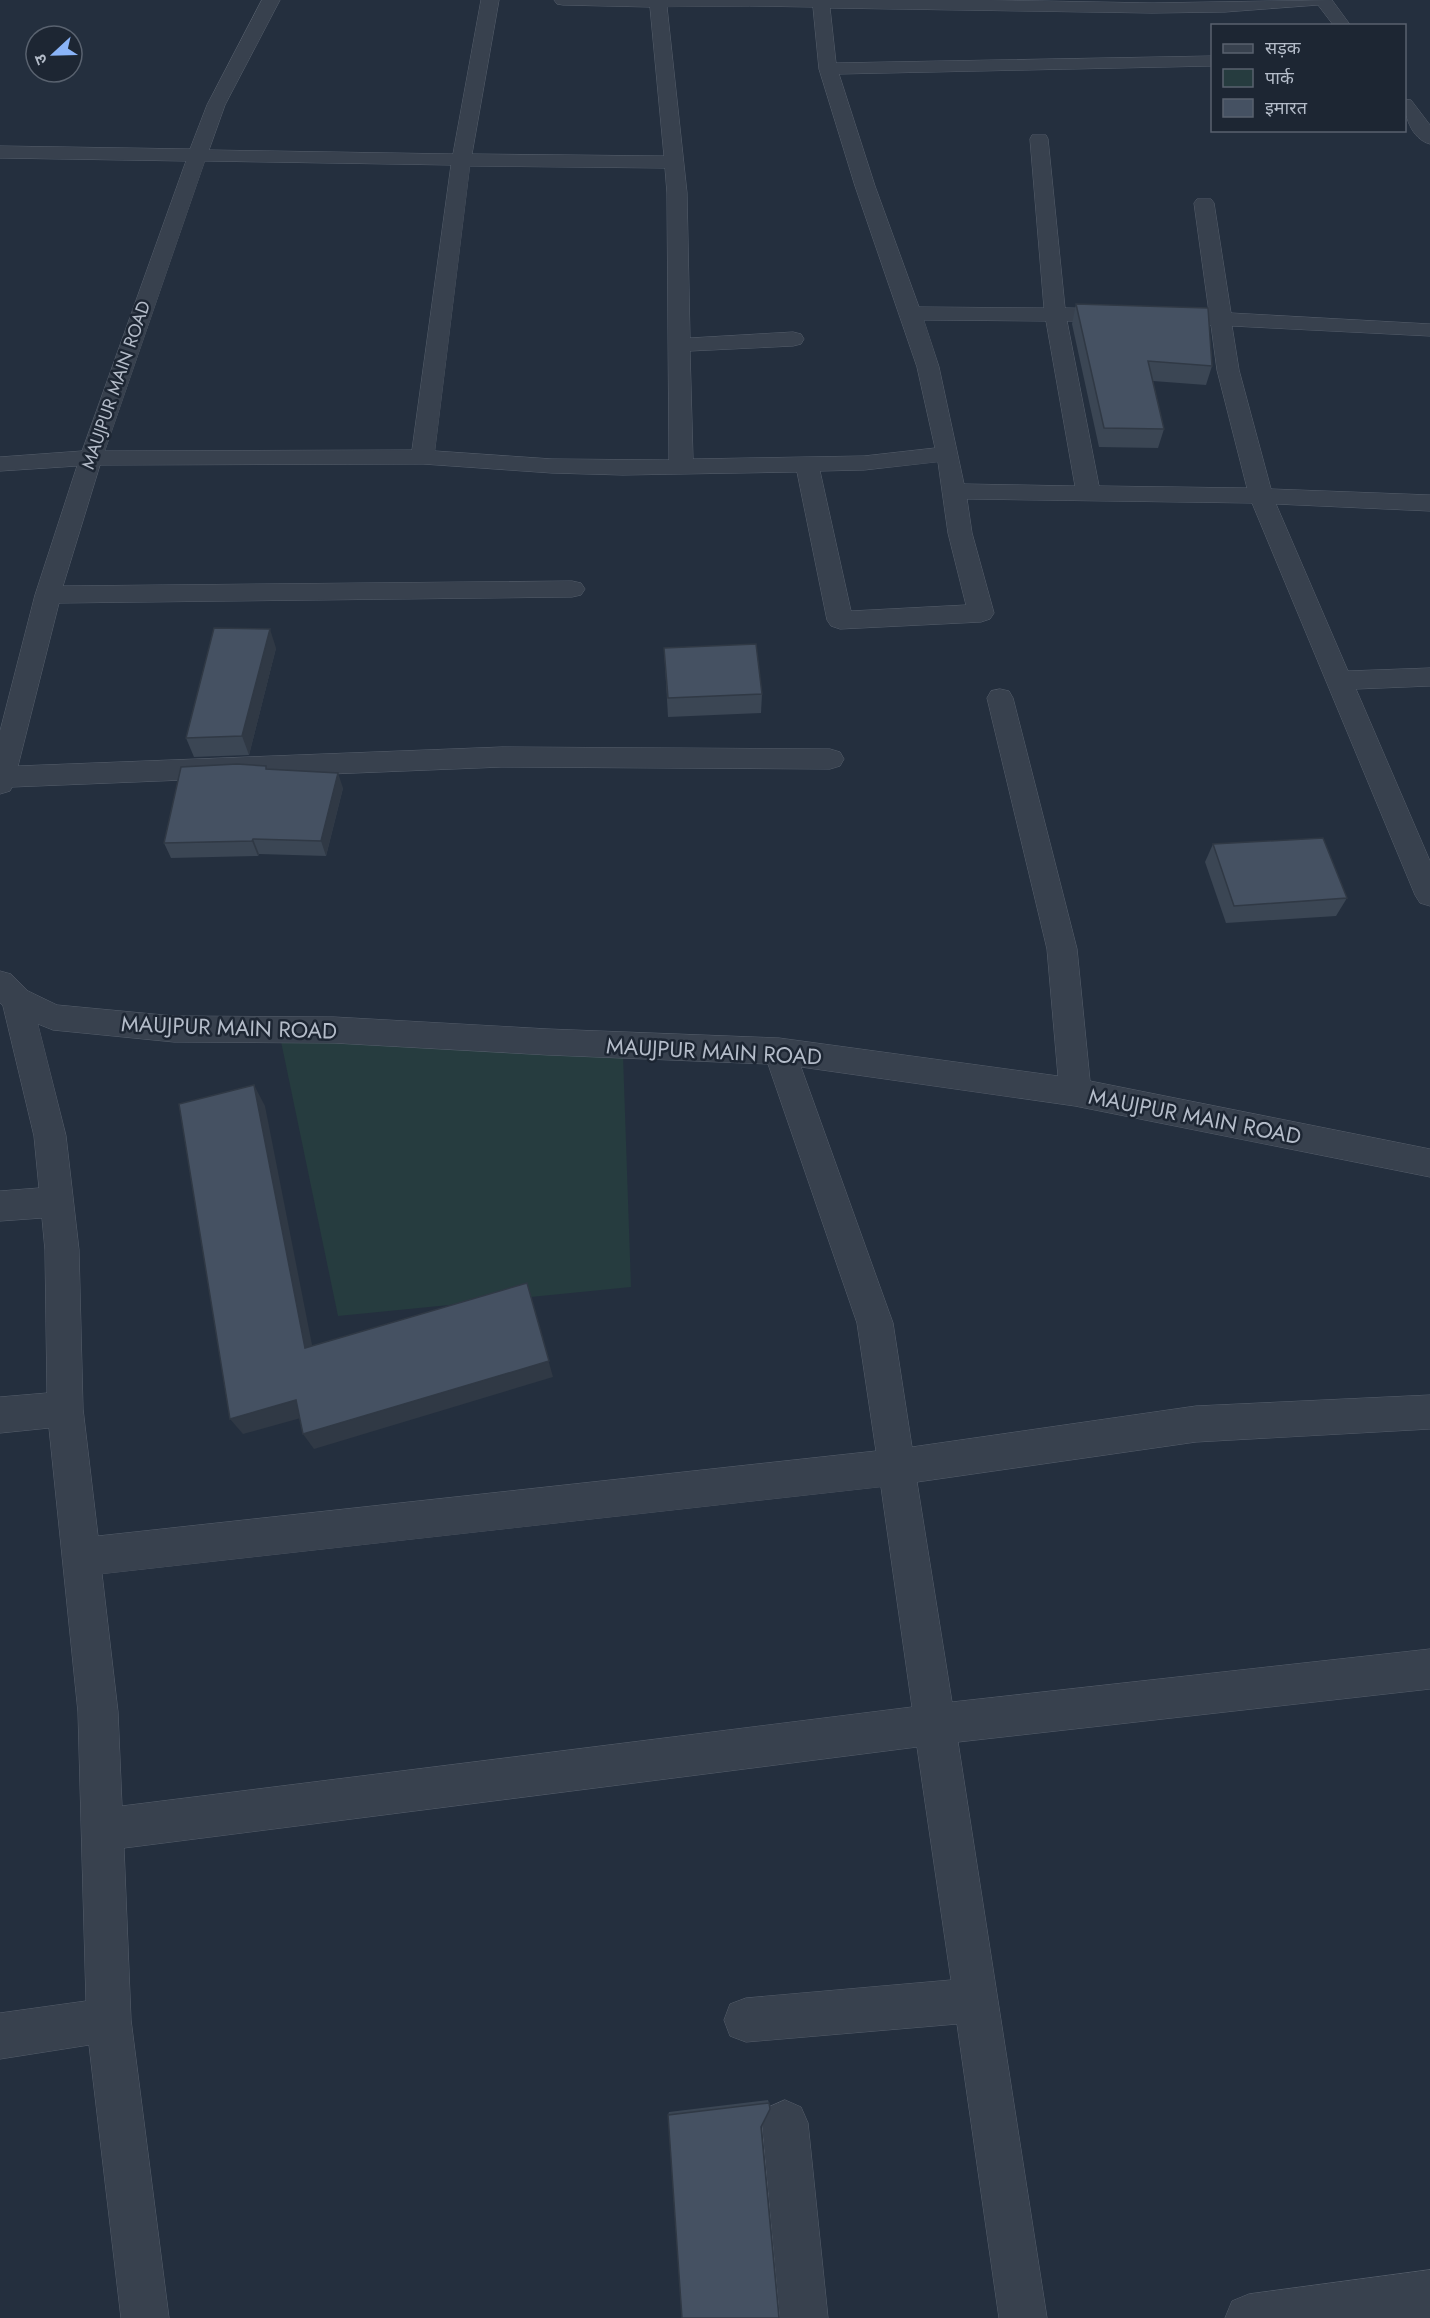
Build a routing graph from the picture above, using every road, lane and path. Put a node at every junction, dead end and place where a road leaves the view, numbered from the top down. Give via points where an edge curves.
1 (271, 0) edge
2 (490, 0) edge
3 (563, 0) edge
4 (1323, 0) edge
5 (658, 1) edge
6 (821, 1) edge
7 (1117, 4) edge
8 (1341, 24) edge
9 (1211, 62) edge
10 (828, 69) junction
11 (1406, 107) edge
12 (1430, 138) edge
13 (1039, 139) dead end
14 (0, 152) edge
15 (197, 154) junction
16 (461, 161) junction
17 (674, 162) junction
18 (1204, 203) dead end
19 (912, 313) junction
20 (1055, 313) junction
21 (1144, 316) edge
22 (1178, 317) edge
23 (1222, 319) junction
24 (1430, 330) edge
25 (793, 339) dead end
26 (680, 345) junction
27 (948, 454) junction
28 (423, 457) junction
29 (91, 458) junction
30 (0, 464) edge
31 (807, 464) junction
32 (681, 467) junction
33 (952, 491) junction
34 (1088, 493) junction
35 (1261, 496) junction
36 (1430, 502) edge
37 (572, 589) dead end
38 (48, 595) junction
39 (1430, 677) edge
40 (1340, 681) junction
41 (1000, 698) dead end
42 (830, 759) dead end
43 (1, 781) edge
44 (1430, 895) edge
45 (9, 992) edge
46 (779, 1051) junction
47 (1075, 1092) junction
48 (1430, 1163) edge
49 (57, 1202) junction
50 (0, 1206) edge
51 (65, 1409) junction
52 (1430, 1412) edge
53 (0, 1415) edge
54 (897, 1467) junction
55 (81, 1557) junction
56 (1430, 1669) edge
57 (935, 1724) junction
58 (102, 1830) junction
59 (975, 2000) junction
60 (110, 2020) junction
61 (746, 2020) dead end
62 (0, 2036) edge
63 (785, 2123) dead end
64 (1430, 2294) edge
65 (145, 2318) edge
66 (804, 2318) edge
67 (1023, 2318) edge
68 (1249, 2318) edge

1 - 15 street, MAUJPUR MAIN ROAD via 216,105
2 - 16 street
3 - 5 street
4 - 7 street via 1225,7
4 - 8 street
5 - 6 street
5 - 17 street
6 - 7 street
6 - 10 street
9 - 10 street
10 - 19 street via 865,186
11 - 12 street
13 - 20 street
14 - 15 street
15 - 16 street
15 - 29 street, MAUJPUR MAIN ROAD
16 - 17 street
16 - 28 street
17 - 26 street
18 - 23 street
19 - 20 street
19 - 27 street
20 - 21 street
20 - 34 street
22 - 23 street
23 - 24 street
23 - 35 street via 1228,370
25 - 26 street
26 - 32 street
27 - 31 street via 864,463
27 - 33 street
28 - 29 street
28 - 32 street via 552,466
29 - 30 street
29 - 38 street, MAUJPUR MAIN ROAD
31 - 32 street
31 - 33 street via 840,620 981,613
33 - 34 street
34 - 35 street
35 - 36 street
35 - 40 street
37 - 38 street
38 - 43 street, MAUJPUR MAIN ROAD
39 - 40 street
40 - 44 street
41 - 47 street via 1062,949
42 - 43 street via 502,757
45 - 46 street, MAUJPUR MAIN ROAD via 53,1017 174,1029 334,1030
45 - 49 street via 50,1136
46 - 47 street, MAUJPUR MAIN ROAD
46 - 54 street via 875,1323
47 - 48 street, MAUJPUR MAIN ROAD
49 - 50 street
49 - 51 street via 62,1250
51 - 53 street
51 - 55 street
52 - 54 street via 1196,1424
54 - 55 street
54 - 57 street
55 - 58 street via 98,1713
56 - 57 street
57 - 58 street
57 - 59 street
58 - 60 street
59 - 61 street
59 - 67 street
60 - 62 street
60 - 65 street
63 - 66 street
64 - 68 street

